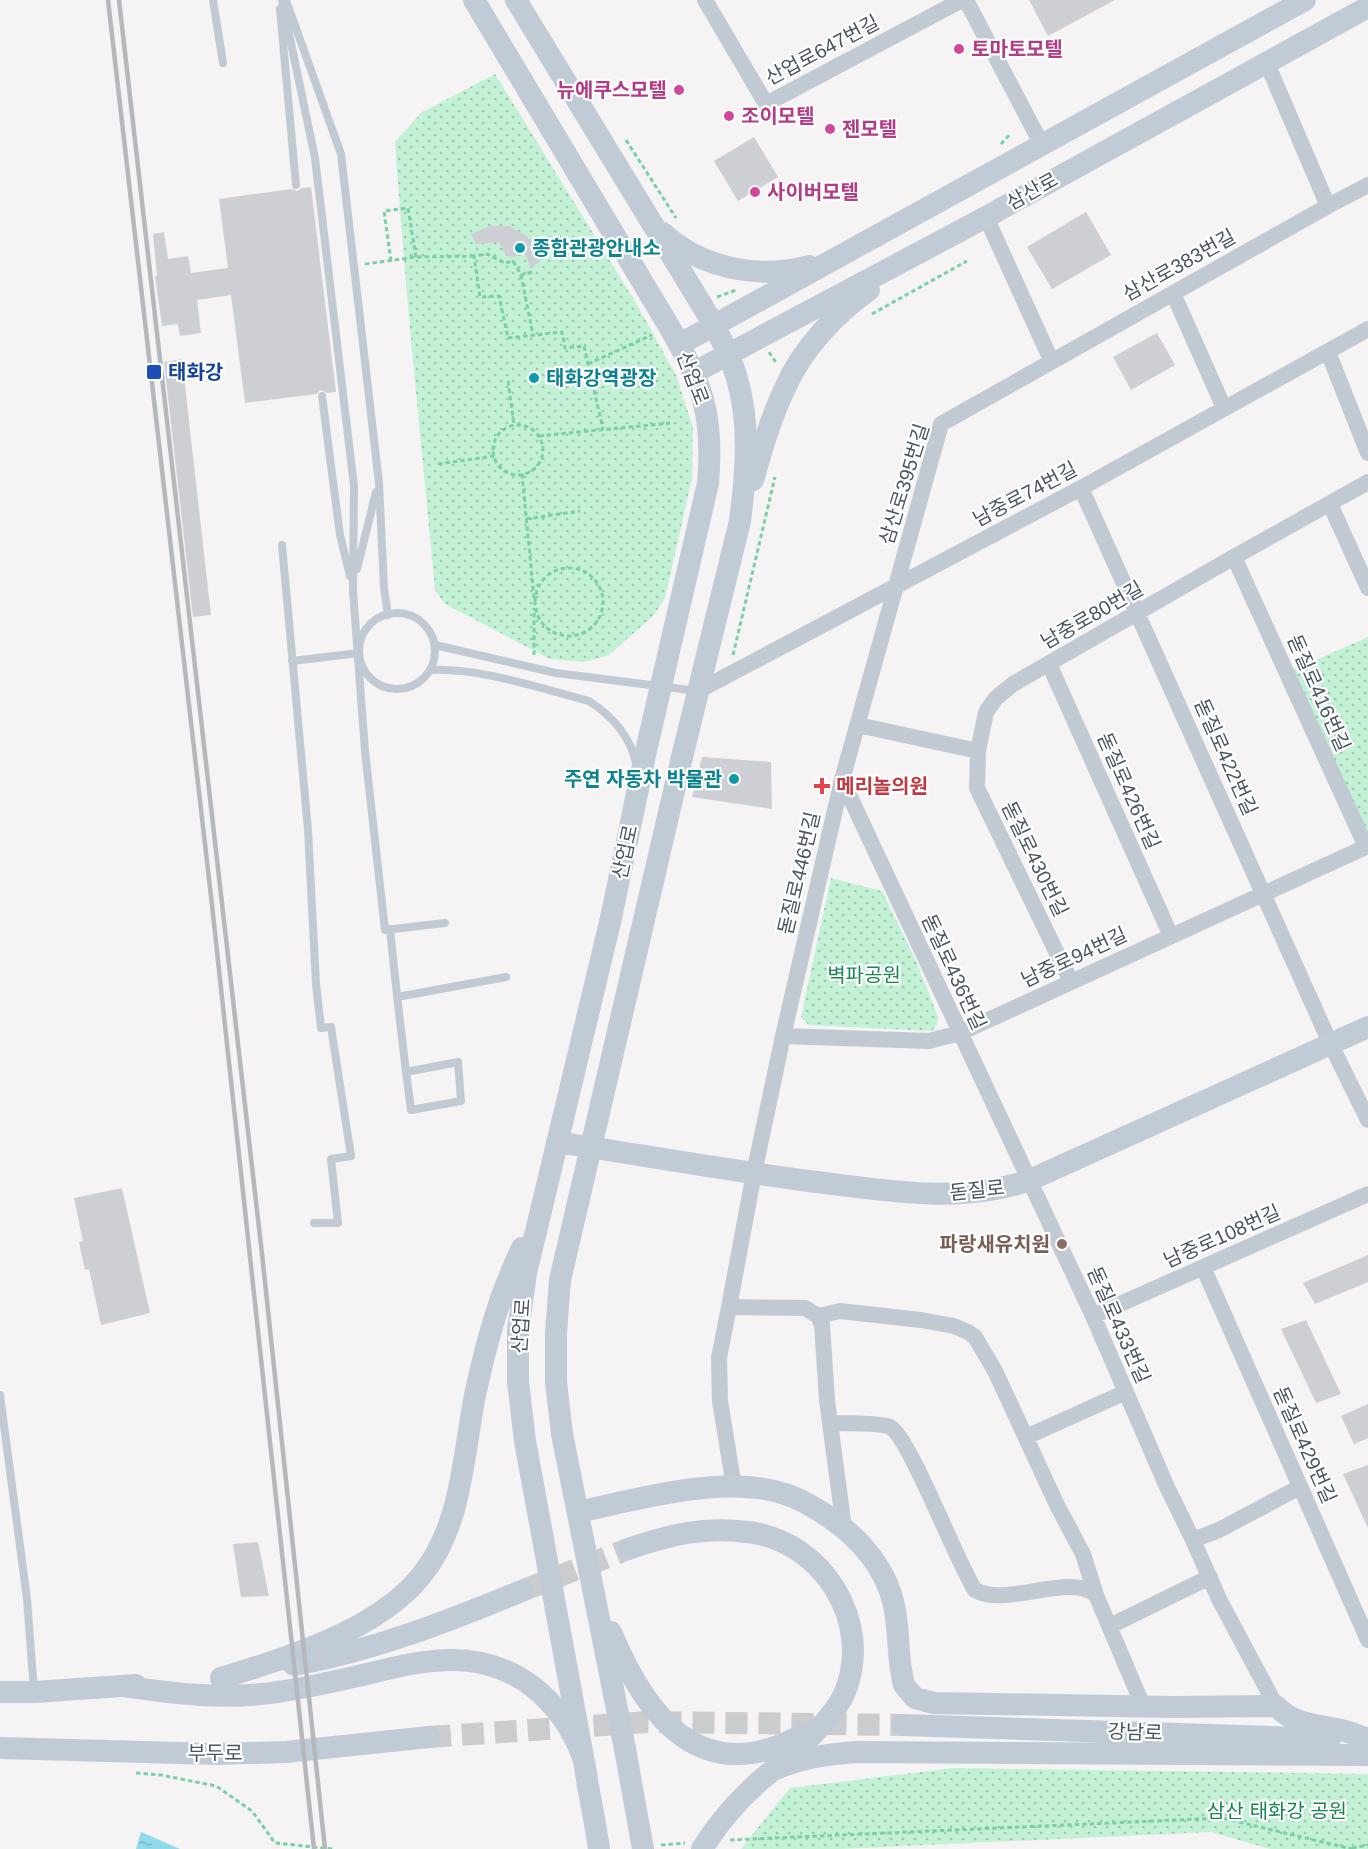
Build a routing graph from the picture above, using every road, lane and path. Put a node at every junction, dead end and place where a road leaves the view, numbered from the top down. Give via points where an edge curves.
1 (213, 0) edge
2 (282, 0) edge
3 (474, 0) edge
4 (516, 0) edge
5 (964, 0) edge
6 (1305, 0) edge
7 (708, 1) edge
8 (1368, 7) edge
9 (1266, 61) junction
10 (223, 63) dead end
11 (1011, 133) dead end
12 (625, 140) dead end
13 (1000, 145) dead end
14 (1042, 145) junction
15 (296, 185) dead end
16 (1368, 185) edge
17 (1328, 206) junction
18 (986, 217) junction
19 (650, 220) junction
20 (682, 222) dead end
21 (929, 247) junction
22 (474, 256) junction
23 (839, 256) junction
24 (416, 257) junction
25 (967, 261) dead end
26 (532, 272) dead end
27 (521, 275) junction
28 (1173, 293) junction
29 (867, 318) dead end
30 (714, 325) junction
31 (1368, 329) edge
32 (653, 334) dead end
33 (533, 335) junction
34 (680, 344) junction
35 (765, 345) dead end
36 (1328, 352) junction
37 (728, 353) junction
38 (1051, 360) junction
39 (588, 364) junction
40 (777, 365) dead end
41 (695, 372) junction
42 (508, 381) dead end
43 (322, 396) dead end
44 (1224, 408) junction
45 (670, 423) dead end
46 (514, 425) junction
47 (603, 429) junction
48 (539, 436) junction
49 (1368, 453) edge
50 (494, 456) junction
51 (438, 464) dead end
52 (522, 474) junction
53 (776, 476) dead end
54 (379, 483) junction
55 (1368, 483) edge
56 (1081, 488) junction
57 (1330, 504) junction
58 (580, 511) dead end
59 (526, 519) junction
60 (740, 521) junction
61 (282, 545) dead end
62 (1234, 557) junction
63 (895, 586) junction
64 (1368, 588) edge
65 (353, 591) junction
66 (535, 605) junction
67 (1138, 612) junction
68 (388, 615) junction
69 (435, 645) junction
70 (359, 653) junction
71 (732, 659) dead end
72 (292, 661) junction
73 (1049, 664) junction
74 (534, 668) junction
75 (431, 670) junction
76 (661, 686) junction
77 (698, 691) junction
78 (858, 725) junction
79 (978, 751) junction
80 (842, 780) junction
81 (640, 781) junction
82 (1367, 847) edge
83 (1264, 894) junction
84 (445, 923) dead end
85 (390, 929) junction
86 (1171, 936) junction
87 (506, 977) dead end
88 (1071, 982) junction
89 (397, 997) junction
90 (1368, 1028) edge
91 (960, 1033) junction
92 (783, 1036) junction
93 (1331, 1045) junction
94 (406, 1072) junction
95 (1368, 1120) edge
96 (557, 1142) junction
97 (591, 1147) junction
98 (754, 1173) junction
99 (1030, 1180) junction
100 (1368, 1194) edge
101 (539, 1215) junction
102 (315, 1223) dead end
103 (1203, 1267) junction
104 (729, 1307) junction
105 (818, 1316) junction
106 (1093, 1316) junction
107 (1126, 1392) junction
108 (0, 1395) edge
109 (830, 1423) junction
110 (1026, 1437) junction
111 (734, 1487) junction
112 (1300, 1487) junction
113 (578, 1512) junction
114 (844, 1528) junction
115 (1193, 1540) junction
116 (627, 1549) tunnel mouth
117 (1210, 1577) junction
118 (591, 1580) junction
119 (524, 1590) tunnel mouth
120 (1096, 1595) junction
121 (1110, 1626) junction
122 (1368, 1640) edge
123 (221, 1678) junction
124 (123, 1686) junction
125 (0, 1692) edge
126 (34, 1692) junction
127 (1143, 1706) junction
128 (1276, 1706) junction
129 (830, 1715) junction
130 (903, 1725) tunnel mouth
131 (429, 1737) tunnel mouth
132 (1368, 1740) edge
133 (0, 1748) edge
134 (1368, 1755) edge
135 (583, 1757) junction
136 (773, 1770) junction
137 (127, 1772) dead end
138 (724, 1840) dead end
139 (1368, 1845) edge
140 (695, 1846) edge
141 (648, 1847) edge
142 (333, 1849) edge
143 (599, 1849) edge
144 (1351, 1849) edge

1 - 10 lane
2 - 15 lane
2 - 54 lane via 341,154
2 - 65 lane via 315,158 354,486
3 - 34 main road, 산업로
4 - 19 main road, 산업로
5 - 7 street, 산업로647번길 via 766,104
5 - 14 street
6 - 14 main road, 삼산로
8 - 9 main road, 삼산로
9 - 17 street
9 - 18 main road, 삼산로
11 - 13 path
12 - 20 path
14 - 23 main road, 삼산로
16 - 17 street, 삼산로383번길
17 - 28 street, 삼산로383번길
18 - 21 main road, 삼산로
18 - 38 street
19 - 23 main road via 701,259 741,269 784,271
19 - 30 main road, 산업로
21 - 37 main road, 삼산로
21 - 60 main road via 846,308 798,363 774,413
22 - 24 path
22 - 27 path via 487,254 505,263 513,261
22 - 33 path via 480,297 499,296 508,338
23 - 30 main road, 삼산로
24 - 24 path via 408,208 384,211 391,261
25 - 29 path
26 - 27 path
27 - 33 path
28 - 38 street, 삼산로383번길
28 - 44 street
30 - 34 main road, 삼산로
30 - 37 main road, 산업로
31 - 36 street, 남중로74번길
32 - 39 path
33 - 39 path via 562,332 565,348 584,346
34 - 41 main road, 산업로
35 - 40 path
36 - 44 street, 남중로74번길
36 - 49 street
37 - 41 main road, 삼산로
37 - 60 main road, 산업로 via 737,377 745,426 745,484
38 - 63 street, 삼산로395번길 via 941,424
39 - 47 path
41 - 76 main road, 산업로 via 708,420 708,483
42 - 46 path
43 - 65 lane via 340,535
44 - 56 street, 남중로74번길
45 - 47 path
46 - 48 path via 530,428
46 - 50 path via 500,433
47 - 48 path
48 - 52 path via 543,456 533,470
50 - 51 path
50 - 52 path via 502,469
52 - 59 path
53 - 71 path
54 - 65 lane
54 - 68 lane
55 - 57 street, 남중로80번길
56 - 63 street, 남중로74번길
56 - 67 street, 돋질로422번길
57 - 62 street, 남중로80번길
57 - 64 street
58 - 59 path
59 - 66 path
60 - 77 main road, 산업로
61 - 72 lane
62 - 67 street, 남중로80번길
62 - 82 street, 돋질로416번길
63 - 77 street, 남중로74번길
63 - 78 street, 돋질로446번길
65 - 70 lane
66 - 66 path via 540,583 558,569 581,570 591,576 603,595 600,617 594,626 574,636 552,632 538,616
66 - 74 path
67 - 73 street, 남중로80번길
67 - 83 street, 돋질로422번길
68 - 69 lane via 413,616 431,633
68 - 70 lane via 367,629
69 - 74 lane
69 - 75 lane
70 - 72 lane
70 - 75 lane via 368,675 388,688 413,686
70 - 85 lane via 365,750 385,930
72 - 102 lane via 321,1028 331,1027 351,1156 331,1159 338,1223
73 - 79 street, 남중로80번길 via 996,698 986,712
73 - 86 street, 돋질로426번길
74 - 76 lane
75 - 81 lane via 453,669 589,701 604,711 627,738
76 - 77 lane
76 - 81 main road, 산업로
77 - 97 main road, 산업로
78 - 79 street
78 - 80 street, 돋질로446번길
79 - 88 street, 돋질로430번길 via 977,788
80 - 91 street, 돋질로436번길
80 - 92 street, 돋질로446번길
81 - 96 main road, 산업로
82 - 83 street, 남중로94번길
83 - 86 street, 남중로94번길
83 - 93 street, 돋질로422번길
84 - 85 lane
85 - 89 lane
86 - 88 street, 남중로94번길
87 - 89 lane
88 - 91 street, 남중로94번길
89 - 94 lane
90 - 93 main road, 돋질로
91 - 92 street, 남중로94번길 via 929,1041
91 - 99 street, 돋질로436번길
92 - 98 street, 돋질로446번길
93 - 95 street, 돋질로422번길
93 - 99 main road, 돋질로
94 - 94 lane via 411,1110 461,1101 458,1062
96 - 97 main road, 돋질로
96 - 101 main road, 산업로
97 - 98 main road, 돋질로
97 - 113 main road, 산업로 via 560,1280 556,1333 562,1434
98 - 99 main road, 돋질로 via 916,1194 1005,1189
98 - 104 street, 돋질로446번길
99 - 106 street, 돋질로433번길
100 - 103 street, 남중로108번길
101 - 123 main road via 498,1306 482,1363 452,1514 427,1568 405,1593 336,1636 307,1650
101 - 135 main road, 산업로 via 518,1330 518,1382 525,1441
103 - 106 street, 남중로108번길
103 - 112 street, 돋질로429번길
104 - 105 street via 805,1308
104 - 111 street, 돋질로446번길 via 719,1358 720,1401
105 - 109 street
105 - 110 street via 850,1312 921,1320 968,1332 987,1355
106 - 107 street, 돋질로433번길
107 - 110 street
107 - 115 street, 돋질로433번길
108 - 126 lane via 27,1599
109 - 114 street
109 - 120 street via 892,1427 975,1590 994,1597 1080,1587
110 - 120 street via 1083,1554
111 - 113 main road via 681,1492
111 - 114 main road via 784,1493 816,1508
112 - 115 street
112 - 122 street, 돋질로429번길
113 - 118 main road, 산업로
114 - 127 main road via 868,1552 887,1585 897,1613 903,1685 915,1698 934,1703
115 - 117 street, 돋질로433번길
116 - 129 main road via 672,1534 750,1532 780,1541 809,1559 829,1578 850,1623 851,1670 844,1694
117 - 121 street
117 - 128 street, 돋질로433번길
118 - 129 main road via 617,1647 646,1699 660,1718 698,1746 743,1754 766,1750 803,1734
118 - 141 main road, 산업로, bridge
119 - 123 main road via 380,1645
120 - 121 street
121 - 127 street
123 - 124 main road
124 - 126 main road
124 - 135 main road via 191,1695 238,1696 278,1692 427,1661 472,1661 510,1672 540,1693 564,1720
125 - 126 main road
127 - 128 main road
128 - 132 main road via 1299,1721
129 - 136 main road
130 - 132 main road, 강남로
131 - 133 main road, 부두로 via 286,1752 216,1754
134 - 136 main road via 857,1752 796,1760
135 - 143 main road, 산업로
136 - 140 main road, bridge
137 - 142 path via 216,1786 252,1811 275,1843
138 - 144 path via 1222,1818
139 - 144 path
140 - 141 path

